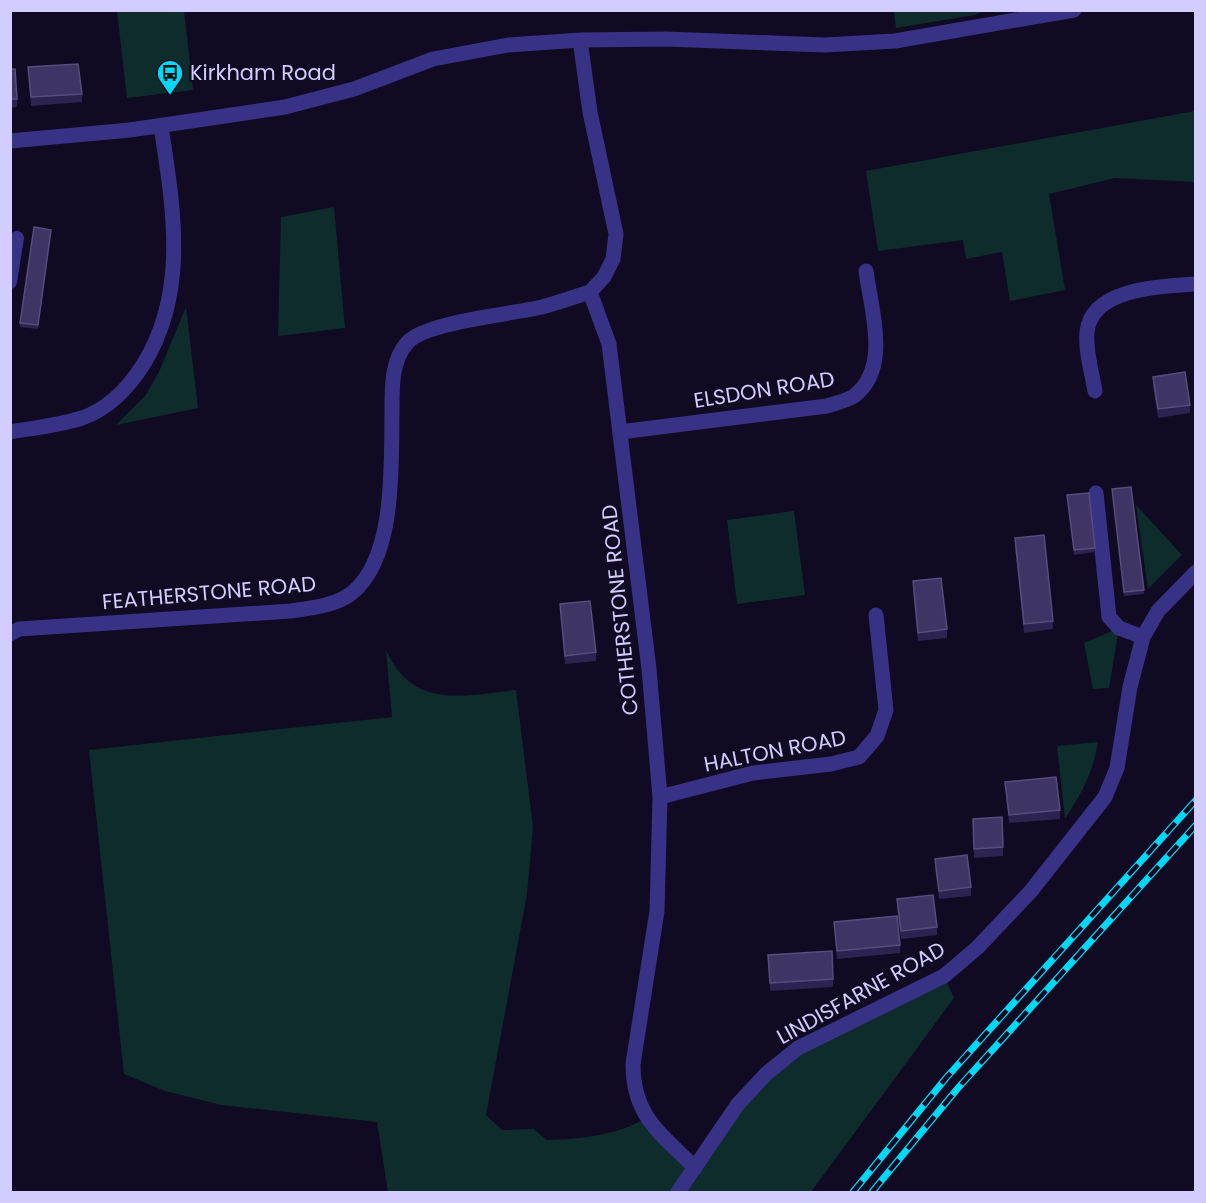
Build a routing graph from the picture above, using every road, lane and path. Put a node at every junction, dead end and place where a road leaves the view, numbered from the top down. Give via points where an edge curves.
1 (1074, 10) edge
2 (1014, 17) edge
3 (580, 40) junction
4 (161, 126) junction
5 (10, 141) edge
6 (17, 238) dead end
7 (866, 271) dead end
8 (10, 282) edge
9 (1196, 284) edge
10 (590, 292) junction
11 (1095, 391) dead end
12 (10, 432) edge
13 (620, 432) junction
14 (1096, 493) dead end
15 (1196, 572) edge
16 (876, 615) dead end
17 (10, 634) edge
18 (1143, 637) junction
19 (660, 797) junction
20 (694, 1168) junction
21 (678, 1192) edge

1 - 2 street
2 - 3 street via 895,41 825,45
3 - 4 street via 508,45 433,59 354,89 285,107
3 - 10 street via 590,112 616,234 613,259
4 - 5 street
4 - 12 street via 173,212 175,262 167,312 151,353 132,382 110,402 83,418
6 - 8 lane
7 - 13 street, ELSDON ROAD via 877,354 869,380 853,397 827,406
9 - 11 street via 1130,292 1103,303 1090,318 1086,333
10 - 13 street, COTHERSTONE ROAD via 609,344
10 - 17 street, FEATHERSTONE ROAD via 542,307 429,330 408,341 392,382 391,451 380,551 372,570 351,594 323,606 291,611 20,629
13 - 19 street, COTHERSTONE ROAD via 649,669
14 - 18 street via 1109,617 1119,628
15 - 18 street, LINDISFARNE ROAD via 1158,611
16 - 19 street, HALTON ROAD via 886,711 876,736 859,757 753,773
18 - 20 street, LINDISFARNE ROAD via 1130,687 1117,768 1105,797 1031,891 977,948 944,976 798,1048 766,1074 738,1104
19 - 20 street, COTHERSTONE ROAD via 657,911 633,1082 646,1118
20 - 21 street, LINDISFARNE ROAD

